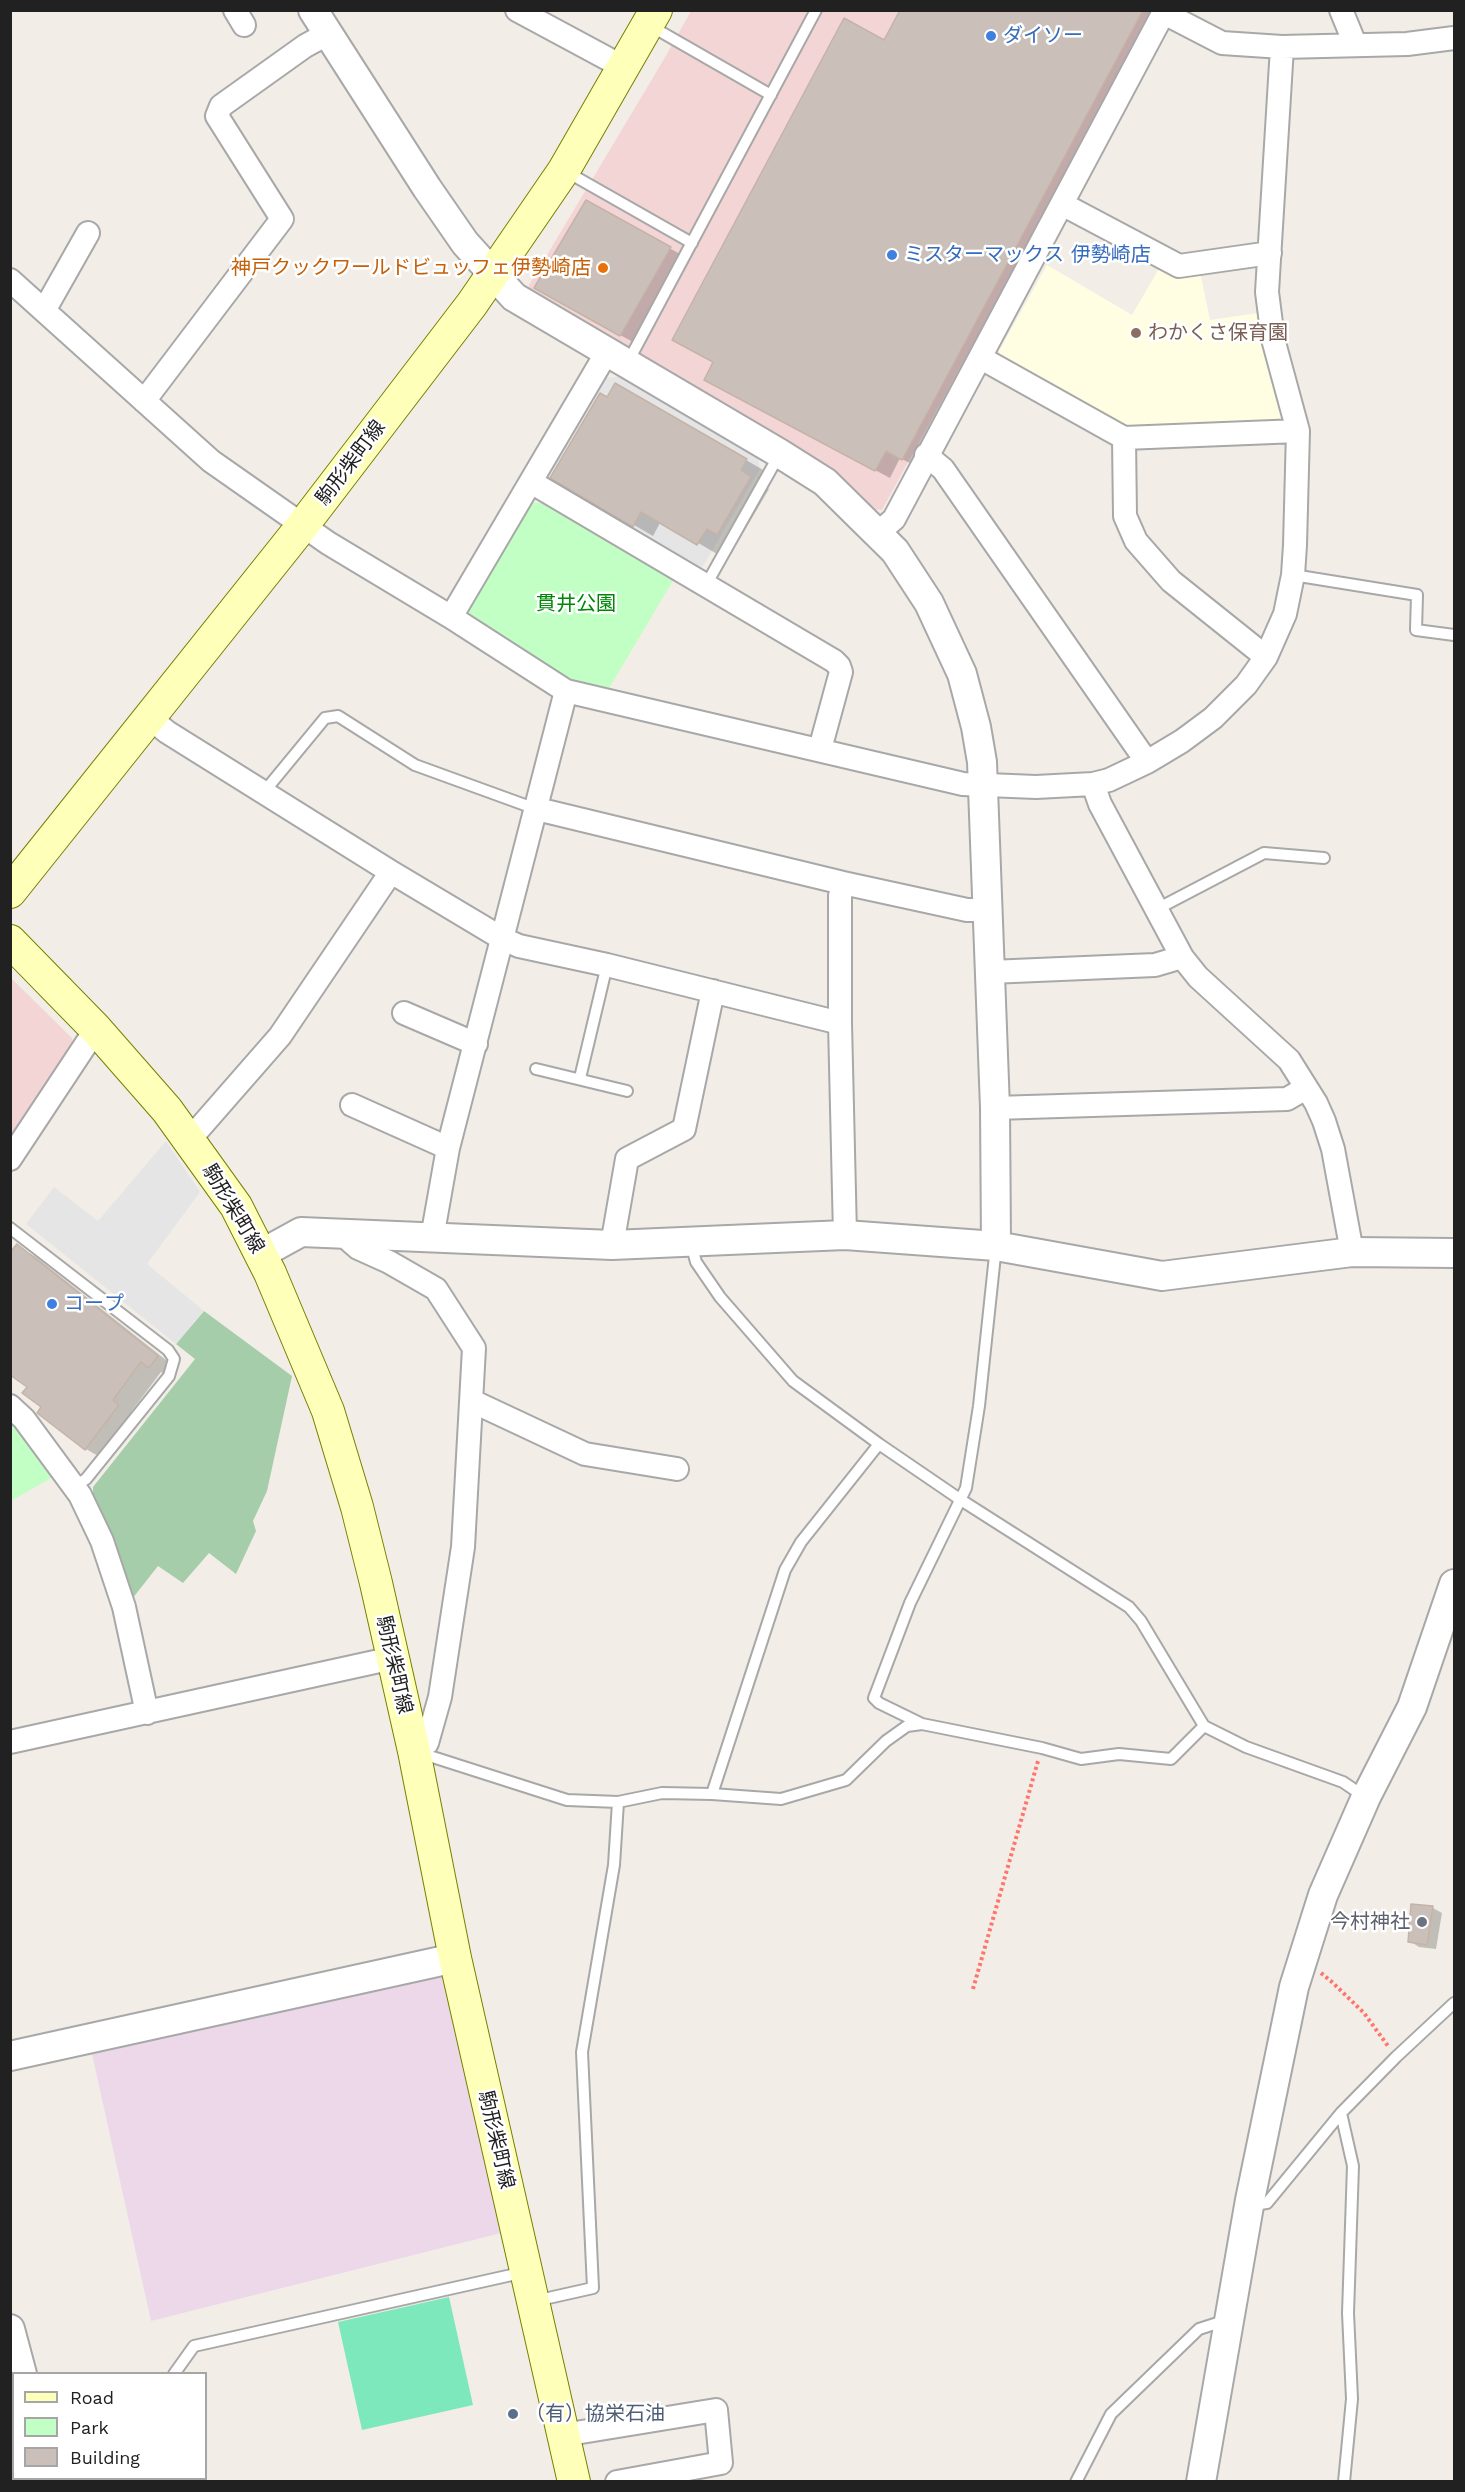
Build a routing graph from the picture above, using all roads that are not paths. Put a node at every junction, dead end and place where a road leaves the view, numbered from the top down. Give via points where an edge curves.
1 (517, 10) edge
2 (816, 10) edge
3 (1341, 10) edge
4 (1164, 12) edge
5 (652, 17) edge
6 (320, 22) edge
7 (1455, 38) edge
8 (1355, 44) junction
9 (1282, 47) junction
10 (623, 67) junction
11 (771, 95) junction
12 (564, 170) junction
13 (1062, 204) junction
14 (88, 233) dead end
15 (692, 243) junction
16 (1270, 253) junction
17 (493, 274) junction
18 (10, 280) edge
19 (45, 309) junction
20 (617, 357) junction
21 (981, 358) junction
22 (144, 401) junction
23 (1298, 431) junction
24 (1124, 438) junction
25 (779, 453) junction
26 (926, 455) junction
27 (531, 482) junction
28 (303, 525) junction
29 (878, 533) junction
30 (1293, 575) junction
31 (706, 585) junction
32 (451, 617) junction
33 (1455, 635) edge
34 (1266, 657) junction
35 (566, 691) junction
36 (150, 718) junction
37 (820, 749) junction
38 (1147, 762) junction
39 (1092, 784) junction
40 (984, 785) junction
41 (264, 792) junction
42 (537, 809) junction
43 (1324, 858) dead end
44 (391, 872) junction
45 (843, 883) junction
46 (10, 892) edge
47 (1157, 909) junction
48 (988, 910) junction
49 (503, 939) junction
50 (10, 941) edge
51 (1182, 957) junction
52 (607, 966) junction
53 (990, 972) junction
54 (713, 991) junction
55 (404, 1012) dead end
56 (840, 1023) junction
57 (96, 1029) junction
58 (476, 1044) junction
59 (536, 1069) dead end
60 (580, 1078) junction
61 (1306, 1088) junction
62 (627, 1091) dead end
63 (352, 1105) dead end
64 (996, 1108) junction
65 (190, 1139) junction
66 (448, 1148) junction
67 (10, 1159) edge
68 (10, 1228) edge
69 (342, 1234) junction
70 (845, 1235) junction
71 (432, 1238) junction
72 (691, 1242) junction
73 (612, 1245) junction
74 (996, 1246) junction
75 (1352, 1252) junction
76 (1455, 1253) edge
77 (261, 1254) junction
78 (472, 1401) junction
79 (10, 1406) edge
80 (879, 1444) junction
81 (677, 1469) dead end
82 (74, 1487) junction
83 (961, 1500) junction
84 (1454, 1587) edge
85 (393, 1658) junction
86 (147, 1713) junction
87 (922, 1724) junction
88 (1204, 1726) junction
89 (10, 1742) edge
90 (414, 1751) junction
91 (712, 1794) junction
92 (1366, 1797) junction
93 (618, 1802) junction
94 (455, 1958) junction
95 (1455, 2003) edge
96 (10, 2056) edge
97 (1341, 2113) junction
98 (1249, 2206) junction
99 (529, 2287) junction
100 (1229, 2319) junction
101 (10, 2329) edge
102 (22, 2372) edge
103 (175, 2372) edge
104 (563, 2435) junction
105 (574, 2481) edge
106 (618, 2481) edge
107 (1076, 2481) edge
108 (1201, 2481) edge
109 (1344, 2481) edge

1 - 10 street
2 - 11 lane
3 - 8 street
4 - 9 street via 1222,44
4 - 13 street
5 - 10 main road, 駒形柴町線
5 - 11 lane
6 - 17 street via 433,198
6 - 22 street via 305,46 221,106 217,116 282,219
7 - 8 street via 1407,44
8 - 9 street
9 - 16 street
10 - 12 main road, 駒形柴町線
11 - 15 lane
12 - 15 lane
12 - 17 main road, 駒形柴町線
13 - 16 street via 1179,266
13 - 21 street
14 - 19 street
15 - 20 lane
16 - 23 street via 1268,310
17 - 20 street via 514,297
17 - 28 main road, 駒形柴町線
18 - 19 street
19 - 22 street
20 - 25 street
20 - 27 street
21 - 24 street
21 - 26 street
22 - 28 street via 211,461
23 - 24 street
23 - 30 street
24 - 34 street via 1125,516 1136,541 1171,581
25 - 29 street via 825,482
25 - 31 lane
26 - 29 street via 894,519
26 - 38 street via 943,469
27 - 31 street
27 - 32 street
28 - 32 street
28 - 36 main road, 駒形柴町線
29 - 40 street via 913,576 952,649 970,698
30 - 33 lane via 1417,595 1416,630
30 - 34 street via 1285,614
31 - 37 street via 839,666 841,672
32 - 35 street
34 - 38 street via 1246,685 1213,717
35 - 37 street
35 - 42 street
36 - 41 street
36 - 46 main road, 駒形柴町線
37 - 40 street via 963,784
38 - 39 street
39 - 40 street
39 - 47 street
40 - 48 street
41 - 42 lane via 326,718 338,716 415,765
41 - 44 street
42 - 45 street
42 - 49 street
43 - 47 lane via 1264,853
44 - 49 street
44 - 65 street via 280,1036
45 - 48 street via 967,910
45 - 56 street
47 - 51 street
48 - 53 street
49 - 52 street
49 - 58 street
50 - 57 main road, 駒形柴町線
51 - 53 street via 1155,965
51 - 61 street via 1198,977 1289,1060
52 - 54 street
52 - 60 lane
53 - 64 street
54 - 56 street
54 - 73 street via 684,1129 627,1159
55 - 58 street
56 - 70 street
57 - 65 main road, 駒形柴町線
57 - 67 street
58 - 66 street
59 - 60 lane
60 - 62 lane
61 - 64 street via 1287,1098
61 - 75 street via 1324,1121 1333,1149
63 - 66 street
64 - 74 street
65 - 77 main road, 駒形柴町線 via 236,1206
66 - 71 street
68 - 82 lane via 168,1350 174,1359 169,1376 86,1479
69 - 71 street
69 - 77 street via 301,1232
69 - 78 street via 358,1248 436,1289 474,1348
70 - 72 street
70 - 74 street
71 - 73 street
72 - 73 street
72 - 80 lane via 696,1262 720,1297 774,1362 793,1382
74 - 75 street via 1162,1276
74 - 83 lane via 979,1406
75 - 76 street
77 - 85 main road, 駒形柴町線 via 300,1340 341,1450
78 - 81 street via 585,1454
78 - 90 street via 463,1547 440,1697 427,1743
79 - 82 street
80 - 83 lane
80 - 91 lane via 801,1542 785,1570
82 - 86 street via 102,1541 124,1607
83 - 87 lane via 910,1603 874,1698
83 - 88 lane via 1129,1607
84 - 92 street via 1412,1707
85 - 86 street
85 - 90 main road, 駒形柴町線
86 - 89 street
87 - 88 lane via 1081,1759 1119,1754 1171,1759
87 - 91 lane via 907,1726 886,1741 846,1780 781,1799
88 - 92 lane via 1246,1747 1343,1782
90 - 93 lane via 567,1800
90 - 94 main road, 駒形柴町線
91 - 93 lane via 662,1793
92 - 98 street via 1323,1895 1294,1987
93 - 99 lane via 614,1865 582,2052 593,2288
94 - 96 street
94 - 99 main road, 駒形柴町線
95 - 97 lane
97 - 98 lane via 1267,2203
97 - 109 lane via 1353,2166 1348,2313 1352,2399
98 - 100 street
99 - 103 lane via 194,2346
99 - 104 main road, 駒形柴町線
100 - 107 lane via 1199,2330 1111,2414
100 - 108 street
101 - 102 street
104 - 105 main road, 駒形柴町線
104 - 106 street via 716,2410 721,2463

